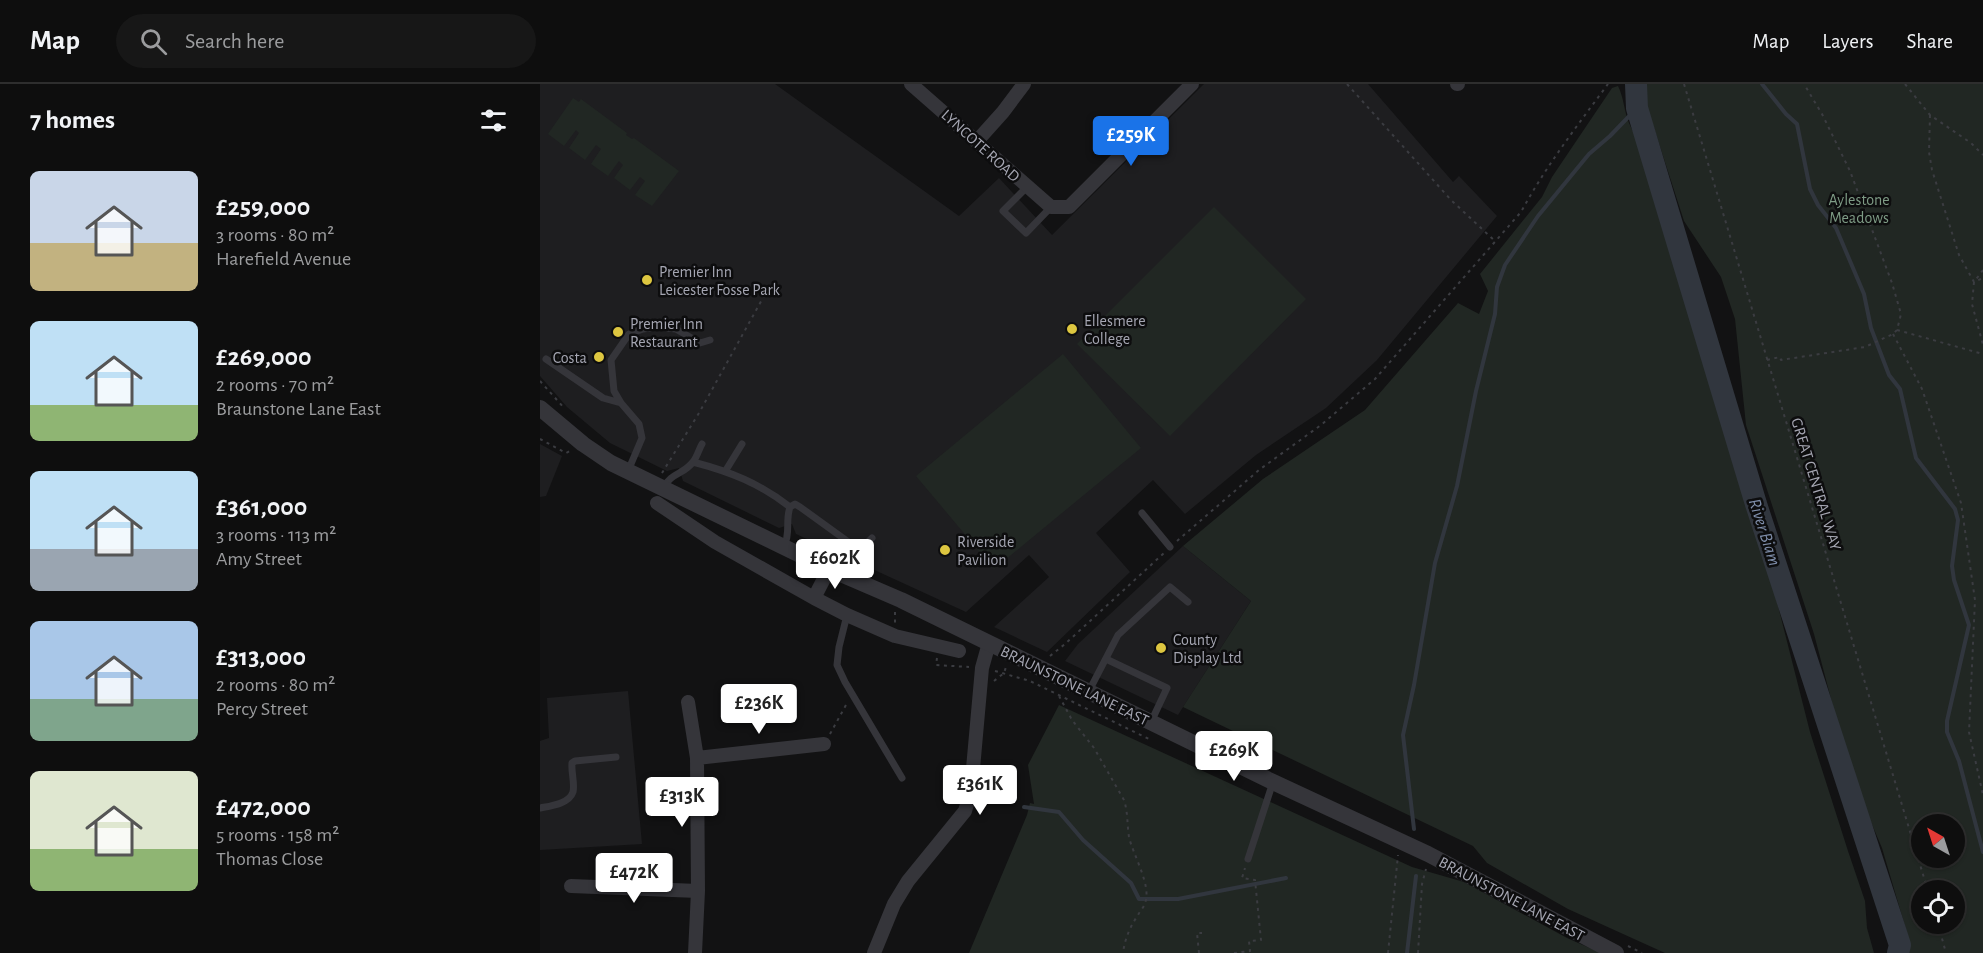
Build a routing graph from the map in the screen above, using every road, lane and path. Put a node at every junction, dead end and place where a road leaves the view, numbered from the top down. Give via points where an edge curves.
1 (911, 84) edge
2 (1024, 84) edge
3 (1192, 84) edge
4 (1347, 84) edge
5 (1608, 84) edge
6 (1684, 84) edge
7 (1804, 84) edge
8 (1907, 85) edge
9 (1930, 115) junction
10 (977, 141) junction
11 (1983, 154) edge
12 (1027, 187) junction
13 (1051, 207) junction
14 (1496, 242) junction
15 (1983, 270) edge
16 (1983, 278) edge
17 (1974, 282) junction
18 (764, 296) dead end
19 (1897, 330) junction
20 (1893, 334) junction
21 (710, 340) dead end
22 (1983, 345) edge
23 (1983, 354) edge
24 (546, 359) dead end
25 (1767, 360) junction
26 (621, 403) junction
27 (540, 408) edge
28 (540, 440) edge
29 (583, 444) junction
30 (702, 444) dead end
31 (742, 444) dead end
32 (693, 462) junction
33 (628, 471) junction
34 (726, 471) junction
35 (661, 488) junction
36 (790, 507) junction
37 (1142, 513) dead end
38 (872, 538) dead end
39 (784, 547) junction
40 (1170, 547) junction
41 (829, 569) junction
42 (814, 598) junction
43 (1188, 602) dead end
44 (848, 615) junction
45 (989, 643) junction
46 (938, 646) junction
47 (959, 651) dead end
48 (1012, 655) junction
49 (1048, 658) dead end
50 (1106, 659) junction
51 (982, 668) junction
52 (1004, 673) junction
53 (1088, 693) junction
54 (852, 694) junction
55 (979, 694) junction
56 (1059, 696) junction
57 (688, 702) dead end
58 (1150, 722) junction
59 (1153, 741) dead end
60 (824, 744) joint
61 (616, 757) dead end
62 (697, 758) junction
63 (902, 778) dead end
64 (1273, 782) junction
65 (1983, 795) edge
66 (540, 808) edge
67 (1399, 841) junction
68 (1428, 854) junction
69 (1248, 859) joint
70 (1925, 880) edge
71 (571, 886) dead end
72 (698, 891) junction
73 (1202, 933) dead end
74 (1941, 934) edge
75 (695, 953) edge
76 (874, 953) edge
77 (1123, 953) edge
78 (1199, 953) edge
79 (1234, 953) edge
80 (1388, 953) edge
81 (1418, 953) edge
82 (1616, 953) edge
83 (1946, 953) edge

1 - 10 street, LYNCOTE ROAD
2 - 10 street
3 - 13 street via 1069,207
4 - 14 path via 1451,200
5 - 14 path via 1560,149 1521,212
6 - 25 path, GREAT CENTRAL WAY
7 - 19 path via 1850,171 1898,303 1901,314
8 - 9 path
9 - 11 path
9 - 17 path via 1932,170 1959,255
10 - 12 street, LYNCOTE ROAD
12 - 13 street, LYNCOTE ROAD
12 - 13 lane via 1003,211 1026,233
14 - 40 path via 1375,380 1258,470
15 - 17 path
16 - 17 path
17 - 22 path via 1972,304
18 - 35 path
19 - 20 path
19 - 23 path
20 - 25 path via 1865,347
20 - 65 path via 1922,389 1961,503 1975,600 1969,732
21 - 26 lane via 700,343 676,329 657,327 629,334 611,360 614,391
24 - 26 lane via 603,398
25 - 70 path, GREAT CENTRAL WAY
26 - 33 lane via 639,424 642,438
27 - 29 street, BRAUNSTONE LANE EAST
28 - 29 path via 566,453
29 - 33 street, BRAUNSTONE LANE EAST
30 - 32 lane
31 - 34 lane
32 - 34 lane
32 - 35 lane via 669,477
33 - 35 street, BRAUNSTONE LANE EAST
34 - 36 lane via 770,491
35 - 39 street, BRAUNSTONE LANE EAST
35 - 42 street via 716,542
36 - 38 lane via 800,507 854,546 864,546
36 - 39 lane via 789,536
37 - 40 lane
39 - 41 street, BRAUNSTONE LANE EAST
40 - 49 path
41 - 42 street
41 - 45 street, BRAUNSTONE LANE EAST
42 - 44 street
43 - 50 lane via 1170,587 1118,634
44 - 46 street via 896,636
44 - 54 lane via 837,665
45 - 48 street, BRAUNSTONE LANE EAST
45 - 51 street
46 - 47 street
46 - 51 path via 936,665
48 - 52 path
48 - 53 street, BRAUNSTONE LANE EAST
50 - 53 lane
50 - 58 lane via 1167,688
51 - 52 path
51 - 55 street
52 - 55 path
52 - 56 path
53 - 58 street, BRAUNSTONE LANE EAST
54 - 60 path
54 - 63 lane
55 - 76 street via 971,791 965,811 908,881
56 - 59 path
56 - 77 path via 1124,800 1129,837 1145,880 1146,903 1125,939
57 - 62 street
58 - 64 street, BRAUNSTONE LANE EAST
60 - 62 street
61 - 66 lane via 572,763 572,795 560,804
62 - 72 street
64 - 67 street, BRAUNSTONE LANE EAST
64 - 69 lane
67 - 68 street, BRAUNSTONE LANE EAST
67 - 80 path
68 - 81 path
68 - 82 street, BRAUNSTONE LANE EAST
69 - 79 path via 1242,878 1255,880 1261,940 1248,941 1250,951
71 - 72 street
72 - 75 street
73 - 78 path via 1197,933
74 - 83 path

